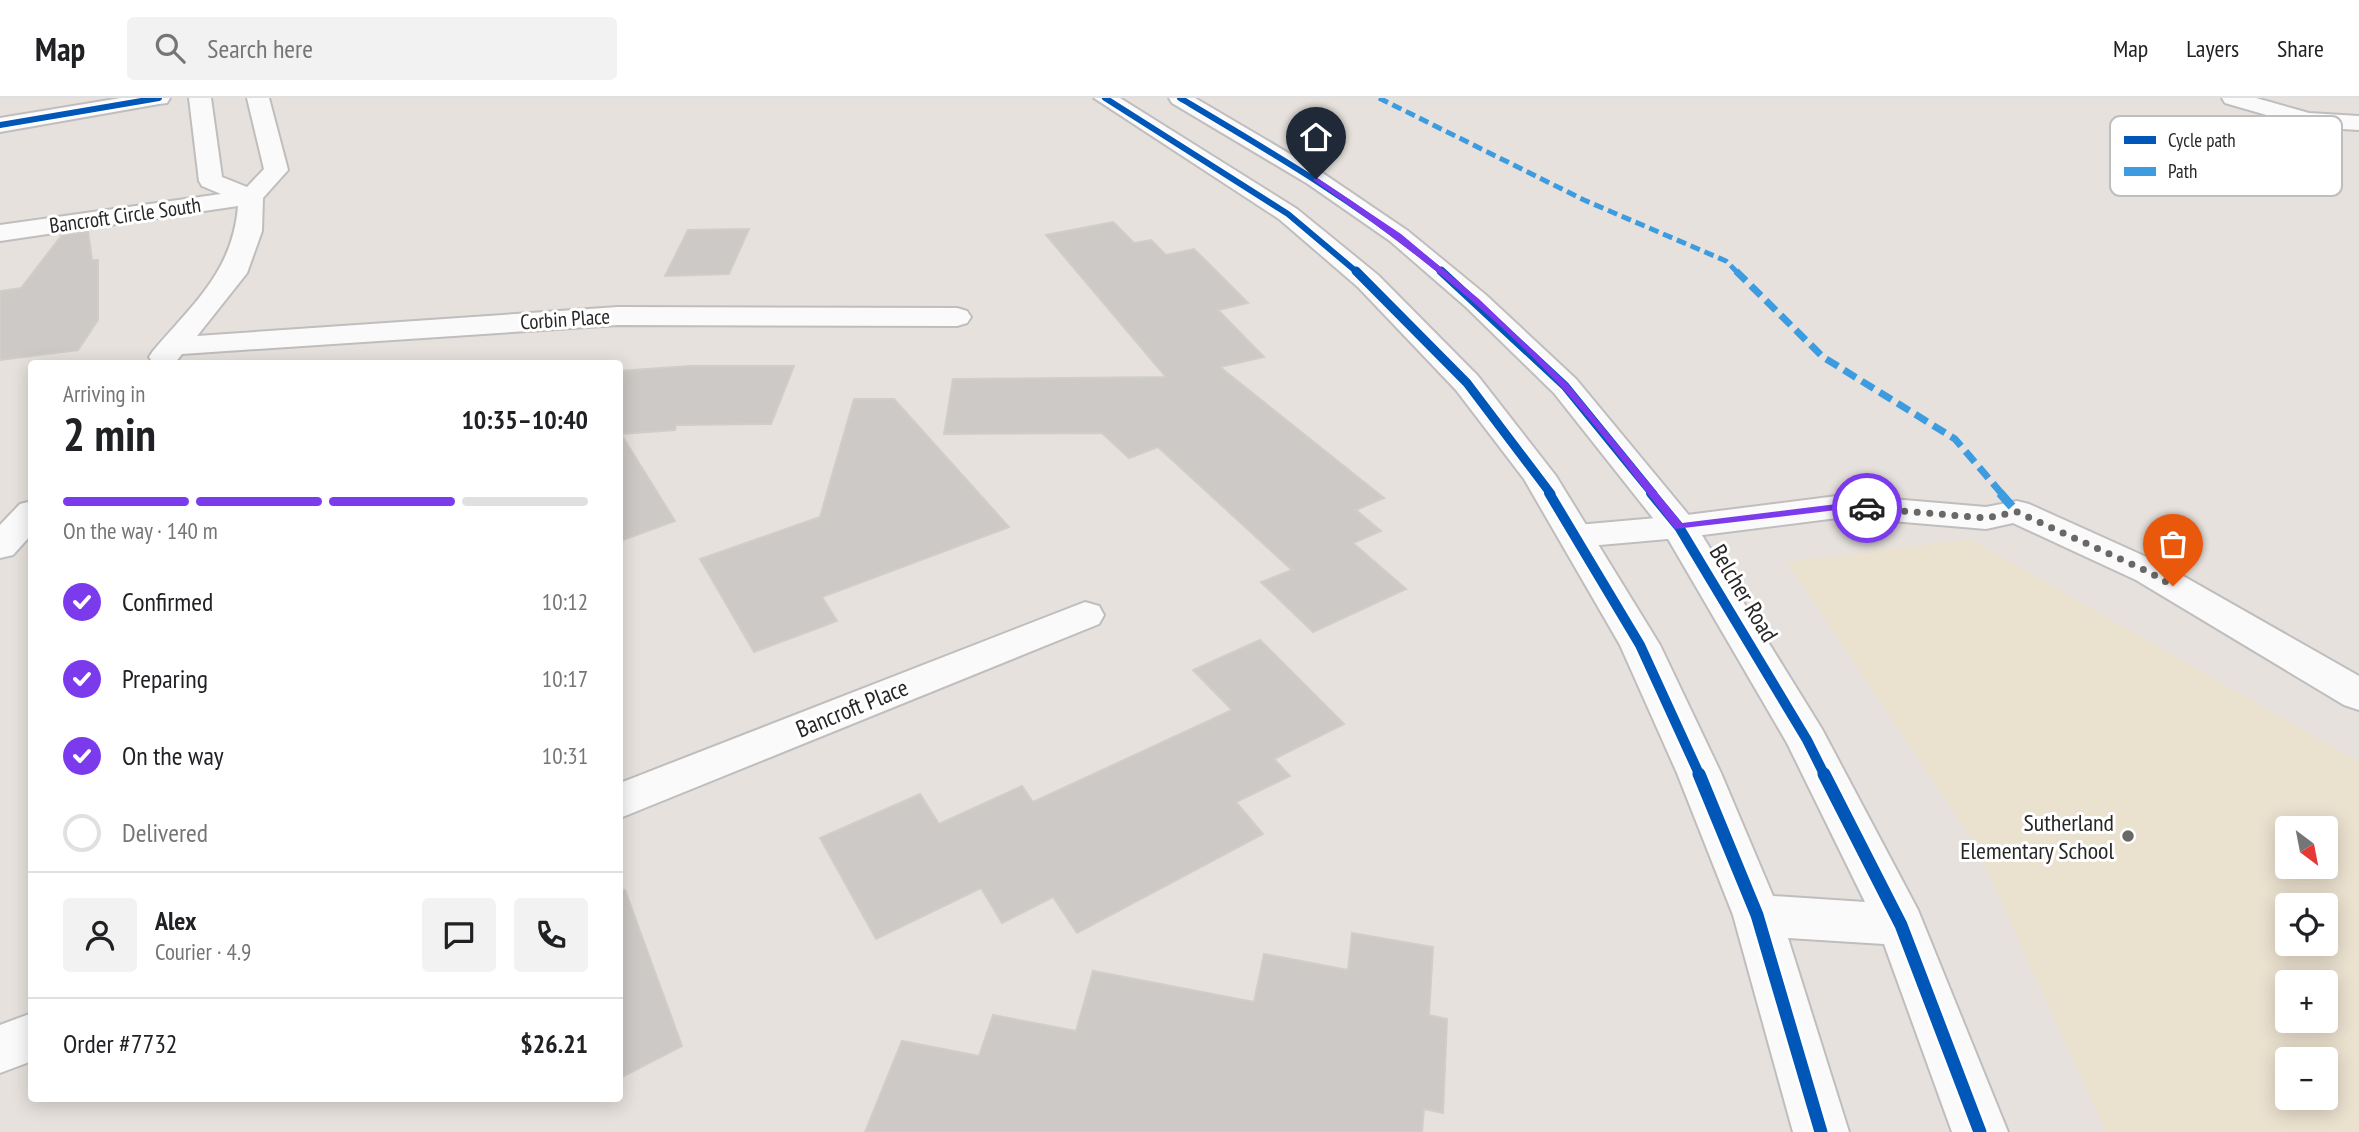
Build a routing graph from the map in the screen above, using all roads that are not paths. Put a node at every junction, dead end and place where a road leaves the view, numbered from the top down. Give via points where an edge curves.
1 (37, 98) edge
2 (159, 98) edge
3 (200, 98) edge
4 (258, 98) edge
5 (1105, 98) edge
6 (1180, 98) edge
7 (2233, 98) edge
8 (0, 104) edge
9 (2294, 116) edge
10 (0, 125) edge
11 (251, 197) junction
12 (0, 233) edge
13 (957, 317) dead end
14 (165, 355) edge
15 (1679, 527) junction
16 (1577, 536) junction
17 (1085, 615) dead end
18 (2359, 695) edge
19 (623, 801) edge
20 (1756, 915) junction
21 (1901, 925) junction
22 (28, 1038) edge
23 (0, 1049) edge
24 (1821, 1132) edge
25 (1980, 1132) edge

1 - 8 main road
2 - 10 main road
3 - 11 main road via 211,181
4 - 11 main road via 276,170
5 - 16 main road via 1288,214 1368,281 1467,383 1539,476
6 - 15 main road, Belcher Road via 1316,179 1399,236 1476,301 1565,386
7 - 9 main road
11 - 12 main road, Bancroft Circle South
11 - 14 main road via 249,231 233,273
13 - 14 main road, Corbin Place via 618,316
15 - 16 main road, Belcher Road
15 - 18 main road, Belcher Road via 1845,506 1986,518 2017,512 2149,572
15 - 21 main road, Belcher Road via 1807,740
16 - 20 main road via 1640,645 1699,773
17 - 19 main road, Bancroft Place
20 - 21 main road
20 - 24 main road
21 - 25 main road, Belcher Road
22 - 23 main road

